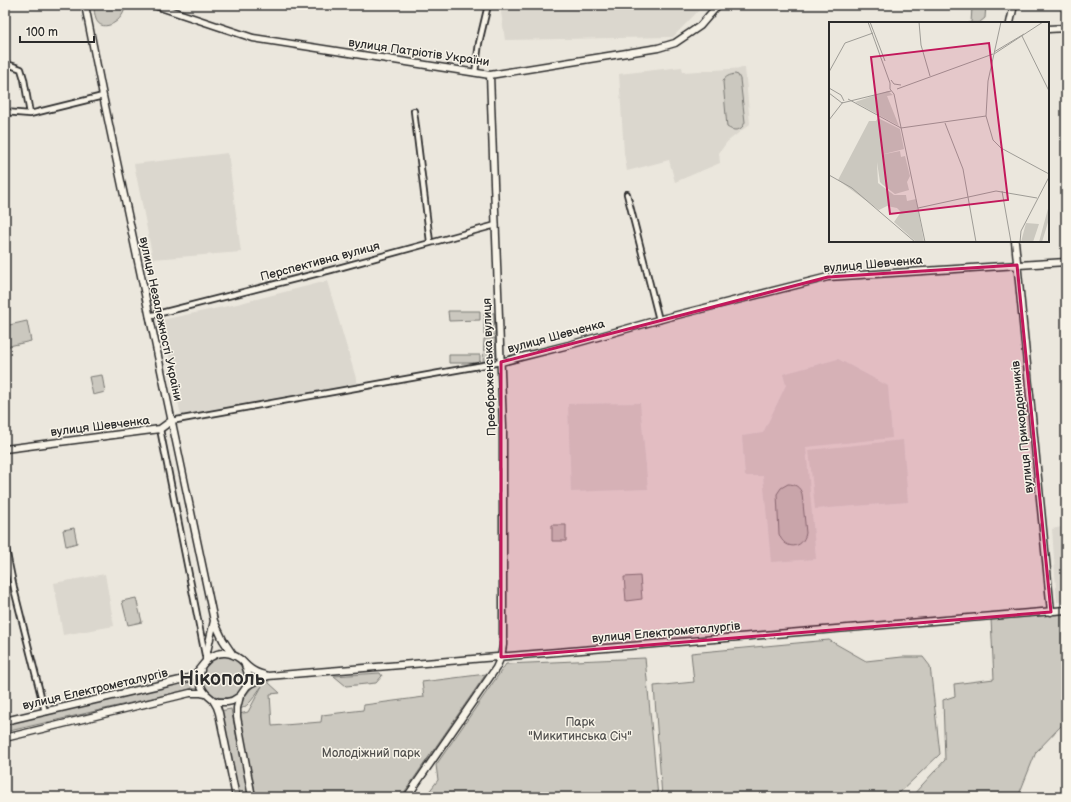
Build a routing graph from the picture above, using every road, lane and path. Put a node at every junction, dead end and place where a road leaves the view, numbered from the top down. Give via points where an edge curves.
1 (80, 5) edge
2 (85, 5) edge
3 (90, 5) edge
4 (154, 5) edge
5 (488, 5) edge
6 (718, 5) edge
7 (1014, 5) edge
8 (86, 15) junction
9 (87, 22) junction
10 (1010, 22) edge
11 (1066, 28) edge
12 (1049, 29) edge
13 (5, 63) edge
14 (475, 73) junction
15 (490, 75) junction
16 (102, 96) junction
17 (414, 111) dead end
18 (5, 112) edge
19 (30, 114) junction
20 (627, 194) dead end
21 (496, 225) junction
22 (430, 242) junction
23 (1015, 242) edge
24 (1066, 262) edge
25 (1017, 265) junction
26 (149, 316) junction
27 (659, 320) junction
28 (501, 362) junction
29 (171, 421) junction
30 (160, 429) junction
31 (5, 449) edge
32 (5, 544) edge
33 (1066, 610) edge
34 (1051, 612) junction
35 (214, 621) junction
36 (233, 655) junction
37 (501, 657) junction
38 (206, 658) junction
39 (245, 665) junction
40 (201, 668) junction
41 (268, 676) junction
42 (247, 686) junction
43 (206, 694) junction
44 (240, 696) junction
45 (213, 700) junction
46 (44, 712) junction
47 (5, 721) edge
48 (5, 738) edge
49 (236, 797) edge
50 (252, 797) edge
51 (407, 797) edge

1 - 9 main road, вулиця Незалежності України
2 - 8 main road, вулиця Незалежності України
3 - 8 main road
4 - 14 main road, вулиця Патріотів України via 253,38
5 - 14 street
6 - 15 main road, вулиця Патріотів України via 700,26 676,43
7 - 10 main road
8 - 9 main road, вулиця Незалежності України
9 - 16 main road, вулиця Незалежності України
11 - 12 main road
13 - 19 street via 21,69
14 - 15 main road, вулиця Патріотів України
15 - 21 main road, Преображенська вулиця
16 - 19 street
16 - 26 main road, вулиця Незалежності України
17 - 22 street
18 - 19 street
20 - 27 street
21 - 22 street, Перспективна вулиця
21 - 28 main road, Преображенська вулиця
22 - 26 street, Перспективна вулиця
23 - 25 main road, вулиця Прикордонників
24 - 25 main road, вулиця Шевченка
25 - 27 main road, вулиця Шевченка via 828,277
25 - 34 main road, вулиця Прикордонників
26 - 29 main road, вулиця Незалежності України
27 - 28 main road, вулиця Шевченка
28 - 29 street, вулиця Шевченка
28 - 37 main road, Преображенська вулиця via 504,630
29 - 30 main road, вулиця Шевченка
29 - 35 main road, вулиця Незалежності України
30 - 31 main road, вулиця Шевченка
30 - 38 street
32 - 46 street
33 - 34 main road, вулиця Електрометалургів
34 - 37 main road, вулиця Електрометалургів
35 - 36 main road, вулиця Електрометалургів
35 - 38 main road, вулиця Електрометалургів
36 - 38 main road via 219,653
36 - 39 main road, вулиця Електрометалургів
37 - 41 main road, вулиця Електрометалургів
37 - 51 main road
38 - 40 main road, вулиця Електрометалургів
39 - 41 main road, вулиця Електрометалургів
39 - 42 main road via 248,674
40 - 43 main road via 200,682
40 - 46 main road, вулиця Електрометалургів via 186,679
41 - 42 main road, вулиця Електрометалургів
42 - 44 main road, вулиця Електрометалургів
43 - 45 main road
43 - 48 main road via 186,694
44 - 45 main road via 227,702
44 - 50 main road via 237,717
45 - 49 main road via 219,713
46 - 47 main road, вулиця Електрометалургів

